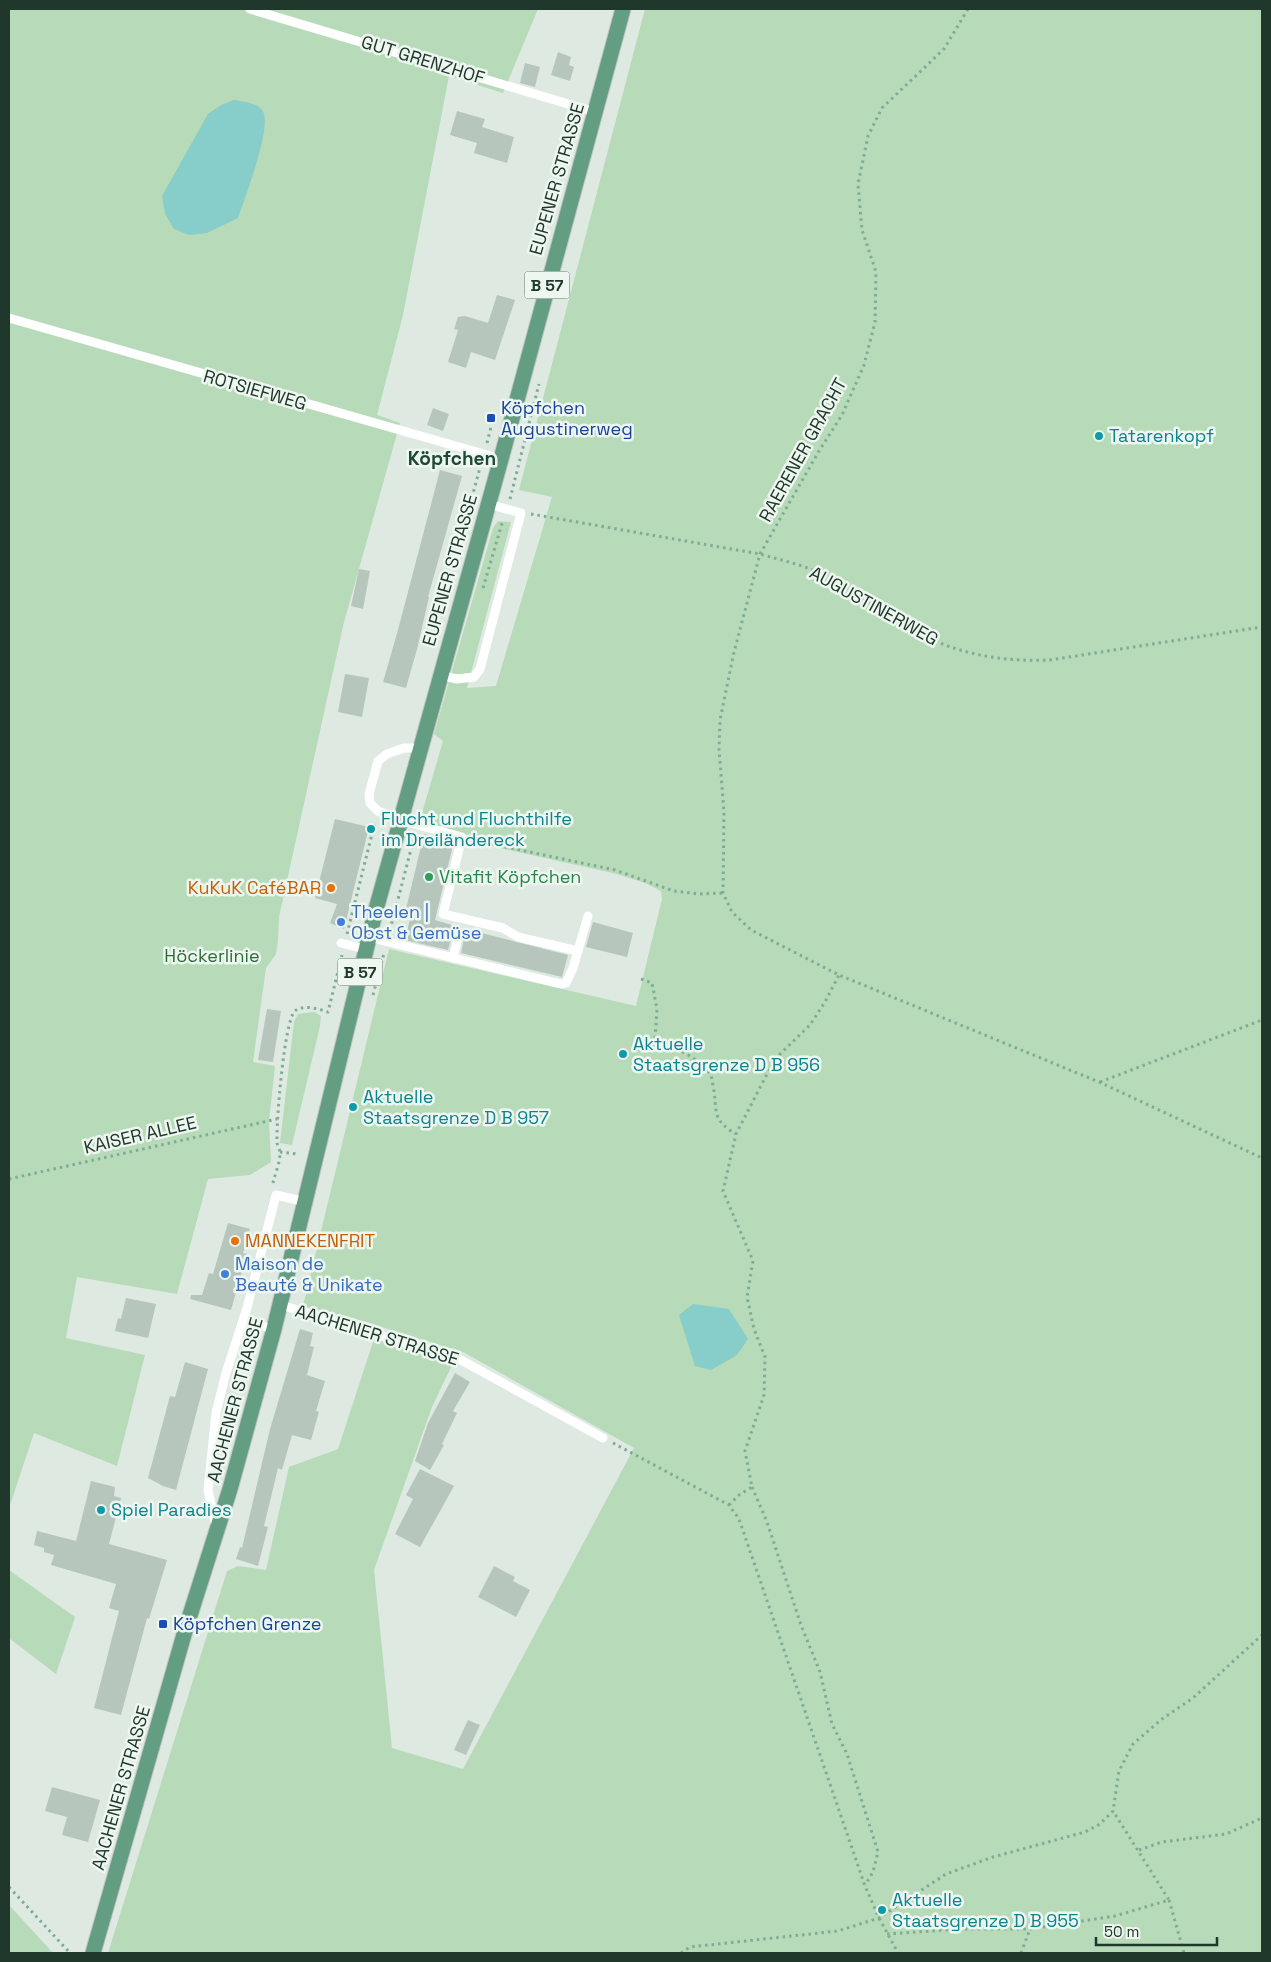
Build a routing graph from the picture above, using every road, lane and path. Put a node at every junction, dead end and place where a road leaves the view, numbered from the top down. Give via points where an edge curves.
1 (250, 9) edge
2 (623, 9) edge
3 (968, 9) edge
4 (595, 112) junction
5 (9, 318) edge
6 (526, 438) dead end
7 (484, 455) junction
8 (501, 459) junction
9 (488, 504) junction
10 (507, 508) junction
11 (521, 513) junction
12 (464, 530) dead end
13 (497, 539) dead end
14 (760, 554) junction
15 (1262, 627) edge
16 (440, 675) junction
17 (420, 748) junction
18 (378, 811) junction
19 (400, 820) junction
20 (415, 824) junction
21 (462, 838) junction
22 (723, 893) junction
23 (588, 916) dead end
24 (459, 934) dead end
25 (386, 941) junction
26 (367, 943) junction
27 (343, 944) junction
28 (578, 951) junction
29 (453, 958) junction
30 (839, 975) junction
31 (641, 979) dead end
32 (372, 997) dead end
33 (1262, 1020) edge
34 (1099, 1082) junction
35 (326, 1113) joint
36 (277, 1119) junction
37 (736, 1134) junction
38 (280, 1152) junction
39 (298, 1154) dead end
40 (1262, 1158) edge
41 (9, 1179) edge
42 (276, 1195) junction
43 (306, 1202) junction
44 (281, 1305) junction
45 (243, 1320) junction
46 (274, 1329) junction
47 (604, 1438) joint
48 (752, 1487) junction
49 (729, 1504) junction
50 (217, 1532) junction
51 (1262, 1634) edge
52 (1114, 1811) junction
53 (1262, 1818) edge
54 (1138, 1850) junction
55 (865, 1886) junction
56 (9, 1887) edge
57 (1169, 1900) junction
58 (879, 1918) junction
59 (1030, 1929) junction
60 (887, 1934) junction
61 (70, 1953) edge
62 (93, 1953) edge
63 (681, 1953) edge
64 (898, 1953) edge
65 (1020, 1953) edge
66 (1184, 1953) edge

1 - 4 lane, GUT GRENZHOF
2 - 4 main road, EUPENER STRASSE / B 57
3 - 14 path, RAERENER GRACHT via 944,48 882,108 868,136 858,184 862,230 876,272 875,322 864,365 842,415
4 - 8 main road, EUPENER STRASSE / B 57
5 - 7 lane, ROTSIEFWEG
6 - 10 path
7 - 8 lane, ROTSIEFWEG
7 - 12 path
8 - 9 main road, EUPENER STRASSE / B 57
9 - 10 lane
9 - 16 main road, EUPENER STRASSE / B 57
10 - 11 lane
10 - 13 path
11 - 14 path, AUGUSTINERWEG
11 - 16 lane via 480,670 474,677 457,680
14 - 15 path, AUGUSTINERWEG via 817,572 943,645 994,658 1050,660
14 - 22 path, RAERENER GRACHT via 720,720 718,749 724,812
16 - 17 main road, EUPENER STRASSE / B 57
17 - 18 lane via 404,748 387,754 378,762 369,794 370,803
17 - 19 main road, EUPENER STRASSE / B 57
18 - 19 lane
18 - 27 path
19 - 20 lane
19 - 26 main road, EUPENER STRASSE / B 57
20 - 21 lane
20 - 25 path via 416,833
21 - 22 path via 615,870 674,891
21 - 28 lane via 443,914
22 - 30 path via 732,912 751,930
23 - 28 lane
24 - 29 lane
25 - 26 lane
25 - 29 lane
25 - 32 path
26 - 27 lane
26 - 35 main road, EUPENER STRASSE / B 57
27 - 36 path via 328,1012 304,1008 296,1010 290,1018
28 - 29 lane via 566,982 561,984
30 - 34 path
30 - 37 path via 810,1025 778,1056
31 - 37 path via 652,983 657,1009 655,1038 698,1060 710,1074 715,1112 723,1126
33 - 34 path
34 - 40 path
35 - 43 main road, AACHENER STRASSE
36 - 38 path
36 - 41 path, KAISER ALLEE
37 - 48 path via 723,1191 753,1261 747,1298 765,1357 764,1395 745,1451
38 - 39 path
38 - 42 path via 272,1188
42 - 43 lane
42 - 45 lane
43 - 44 main road, AACHENER STRASSE
44 - 46 main road, AACHENER STRASSE
44 - 47 lane, AACHENER STRASSE via 462,1360
45 - 46 lane
45 - 50 lane via 216,1414 208,1490
46 - 50 main road, AACHENER STRASSE
47 - 49 path
48 - 49 path
48 - 55 path via 820,1672 832,1724 847,1754 878,1852
49 - 55 path via 738,1518
50 - 62 main road, AACHENER STRASSE via 185,1631
51 - 52 path via 1193,1698 1132,1744 1119,1771
52 - 54 path
52 - 58 path via 1085,1832 993,1857 946,1874
53 - 54 path via 1226,1834 1162,1842
54 - 57 path
55 - 58 path
56 - 61 path
57 - 59 path via 1115,1916
57 - 66 path
58 - 60 path
58 - 63 path via 838,1931 690,1947
59 - 60 path
59 - 65 path
60 - 64 path

